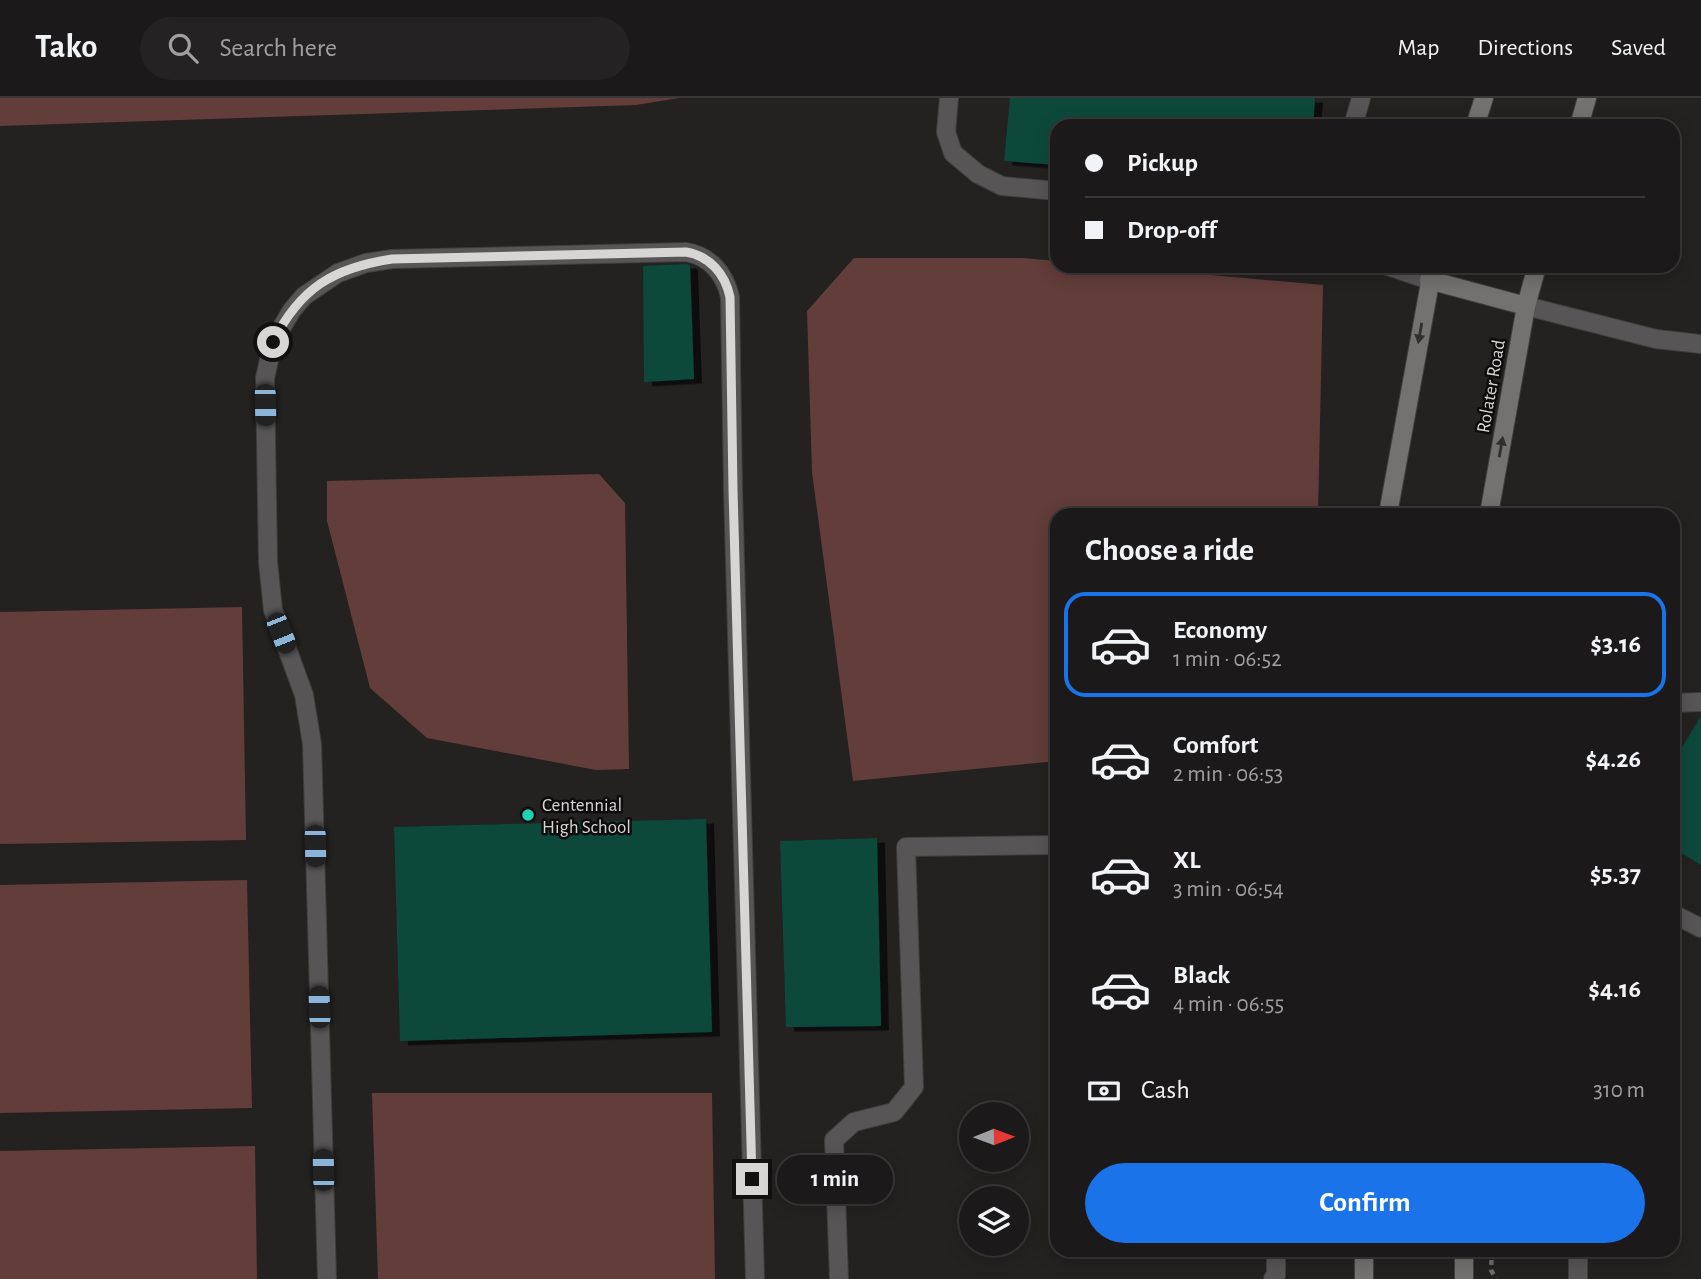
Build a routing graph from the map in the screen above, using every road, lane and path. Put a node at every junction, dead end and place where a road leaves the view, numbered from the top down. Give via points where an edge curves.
1 (949, 98) edge
2 (1361, 98) edge
3 (1484, 98) edge
4 (1587, 98) edge
5 (1355, 119) edge
6 (1477, 119) edge
7 (1581, 119) edge
8 (1050, 190) edge
9 (1431, 273) edge
10 (1535, 273) edge
11 (1525, 306) junction
12 (1701, 344) edge
13 (1389, 508) edge
14 (1490, 508) edge
15 (1701, 702) edge
16 (1680, 703) edge
17 (1680, 704) edge
18 (1701, 714) edge
19 (1050, 845) edge
20 (1680, 918) edge
21 (1701, 928) edge
22 (1276, 1257) edge
23 (1364, 1257) edge
24 (1464, 1257) edge
25 (1492, 1257) edge
26 (1578, 1257) edge
27 (327, 1279) edge
28 (755, 1279) edge
29 (839, 1279) edge
30 (1273, 1279) edge
31 (1364, 1279) edge
32 (1464, 1279) edge
33 (1496, 1279) edge
34 (1578, 1279) edge

1 - 8 lane via 946,132 953,153 1002,186
2 - 5 lane
3 - 6 main road
4 - 7 main road
9 - 11 main road
9 -> 13 main road
10 - 11 main road, Rolater Road
11 - 12 lane via 1656,339
14 -> 11 main road, Rolater Road
15 - 16 lane
17 - 18 lane
19 - 29 lane via 906,847 914,1087 894,1112 853,1122 834,1140
20 - 21 lane
22 - 30 lane
23 - 31 main road
24 - 32 main road
25 - 33 path
26 - 34 lane
27 - 28 lane via 312,744 304,695 273,610 268,562 265,392 273,342 303,296 326,280 366,264 418,258 686,252 719,271 730,297

